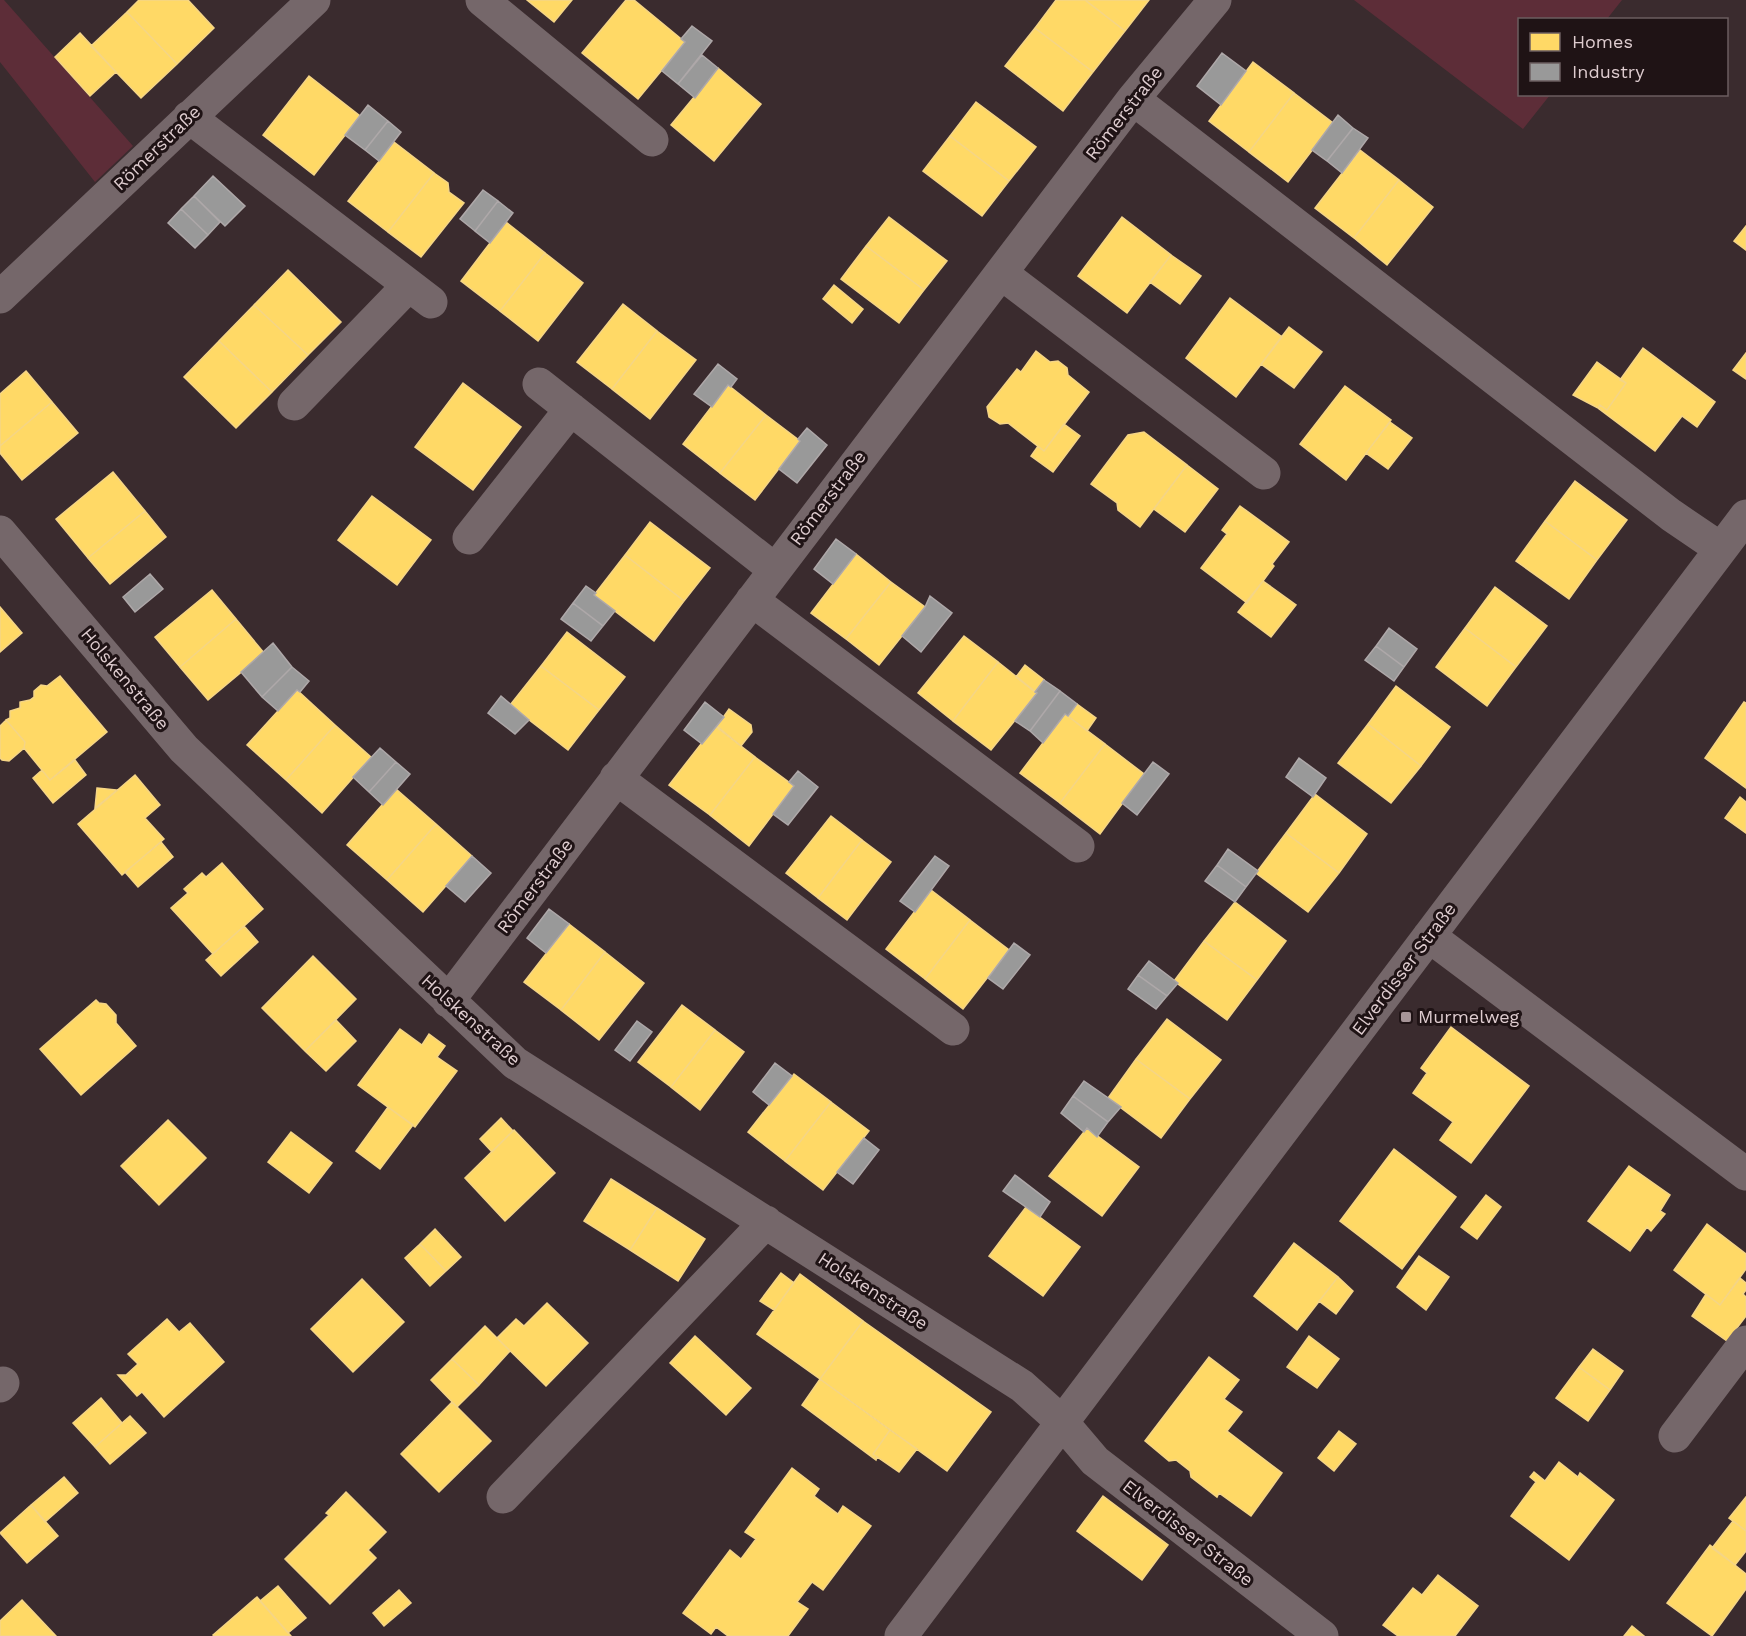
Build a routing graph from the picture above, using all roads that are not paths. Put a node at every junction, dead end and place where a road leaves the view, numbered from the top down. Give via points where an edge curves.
1 (314, 0) edge
2 (482, 0) edge
3 (1215, 0) edge
4 (1133, 99) junction
5 (189, 117) junction
6 (652, 140) dead end
7 (1001, 273) junction
8 (0, 297) edge
9 (539, 384) dead end
10 (294, 404) dead end
11 (571, 409) junction
12 (1264, 473) dead end
13 (1746, 516) edge
14 (0, 532) edge
15 (469, 538) dead end
16 (1721, 549) junction
17 (774, 569) junction
18 (752, 600) junction
19 (616, 778) junction
20 (1078, 846) dead end
21 (1429, 936) junction
22 (448, 1001) junction
23 (953, 1029) dead end
24 (1746, 1174) edge
25 (766, 1222) junction
26 (1746, 1342) edge
27 (1061, 1421) junction
28 (1675, 1436) dead end
29 (503, 1497) dead end
30 (901, 1636) edge
31 (1322, 1636) edge

1 - 5 street, Römerstraße
2 - 6 street
3 - 4 street, Römerstraße
4 - 7 street, Römerstraße
4 - 16 street via 1662,508
5 - 8 street, Römerstraße
5 - 10 street via 420,294
7 - 12 street
7 - 17 street, Römerstraße
9 - 11 street
11 - 15 street
11 - 17 street
13 - 16 street, Elverdisser Straße
14 - 22 street, Holskenstraße via 184,749
16 - 21 street, Elverdisser Straße
17 - 18 street, Römerstraße
18 - 19 street, Römerstraße
18 - 20 street
19 - 22 street, Römerstraße
19 - 23 street
21 - 24 street
21 - 27 street, Elverdisser Straße
22 - 25 street, Holskenstraße via 515,1063
25 - 27 street, Holskenstraße via 1023,1386
25 - 29 street
26 - 28 street
27 - 30 street, Elverdisser Straße
27 - 31 street, Elverdisser Straße via 1095,1461

